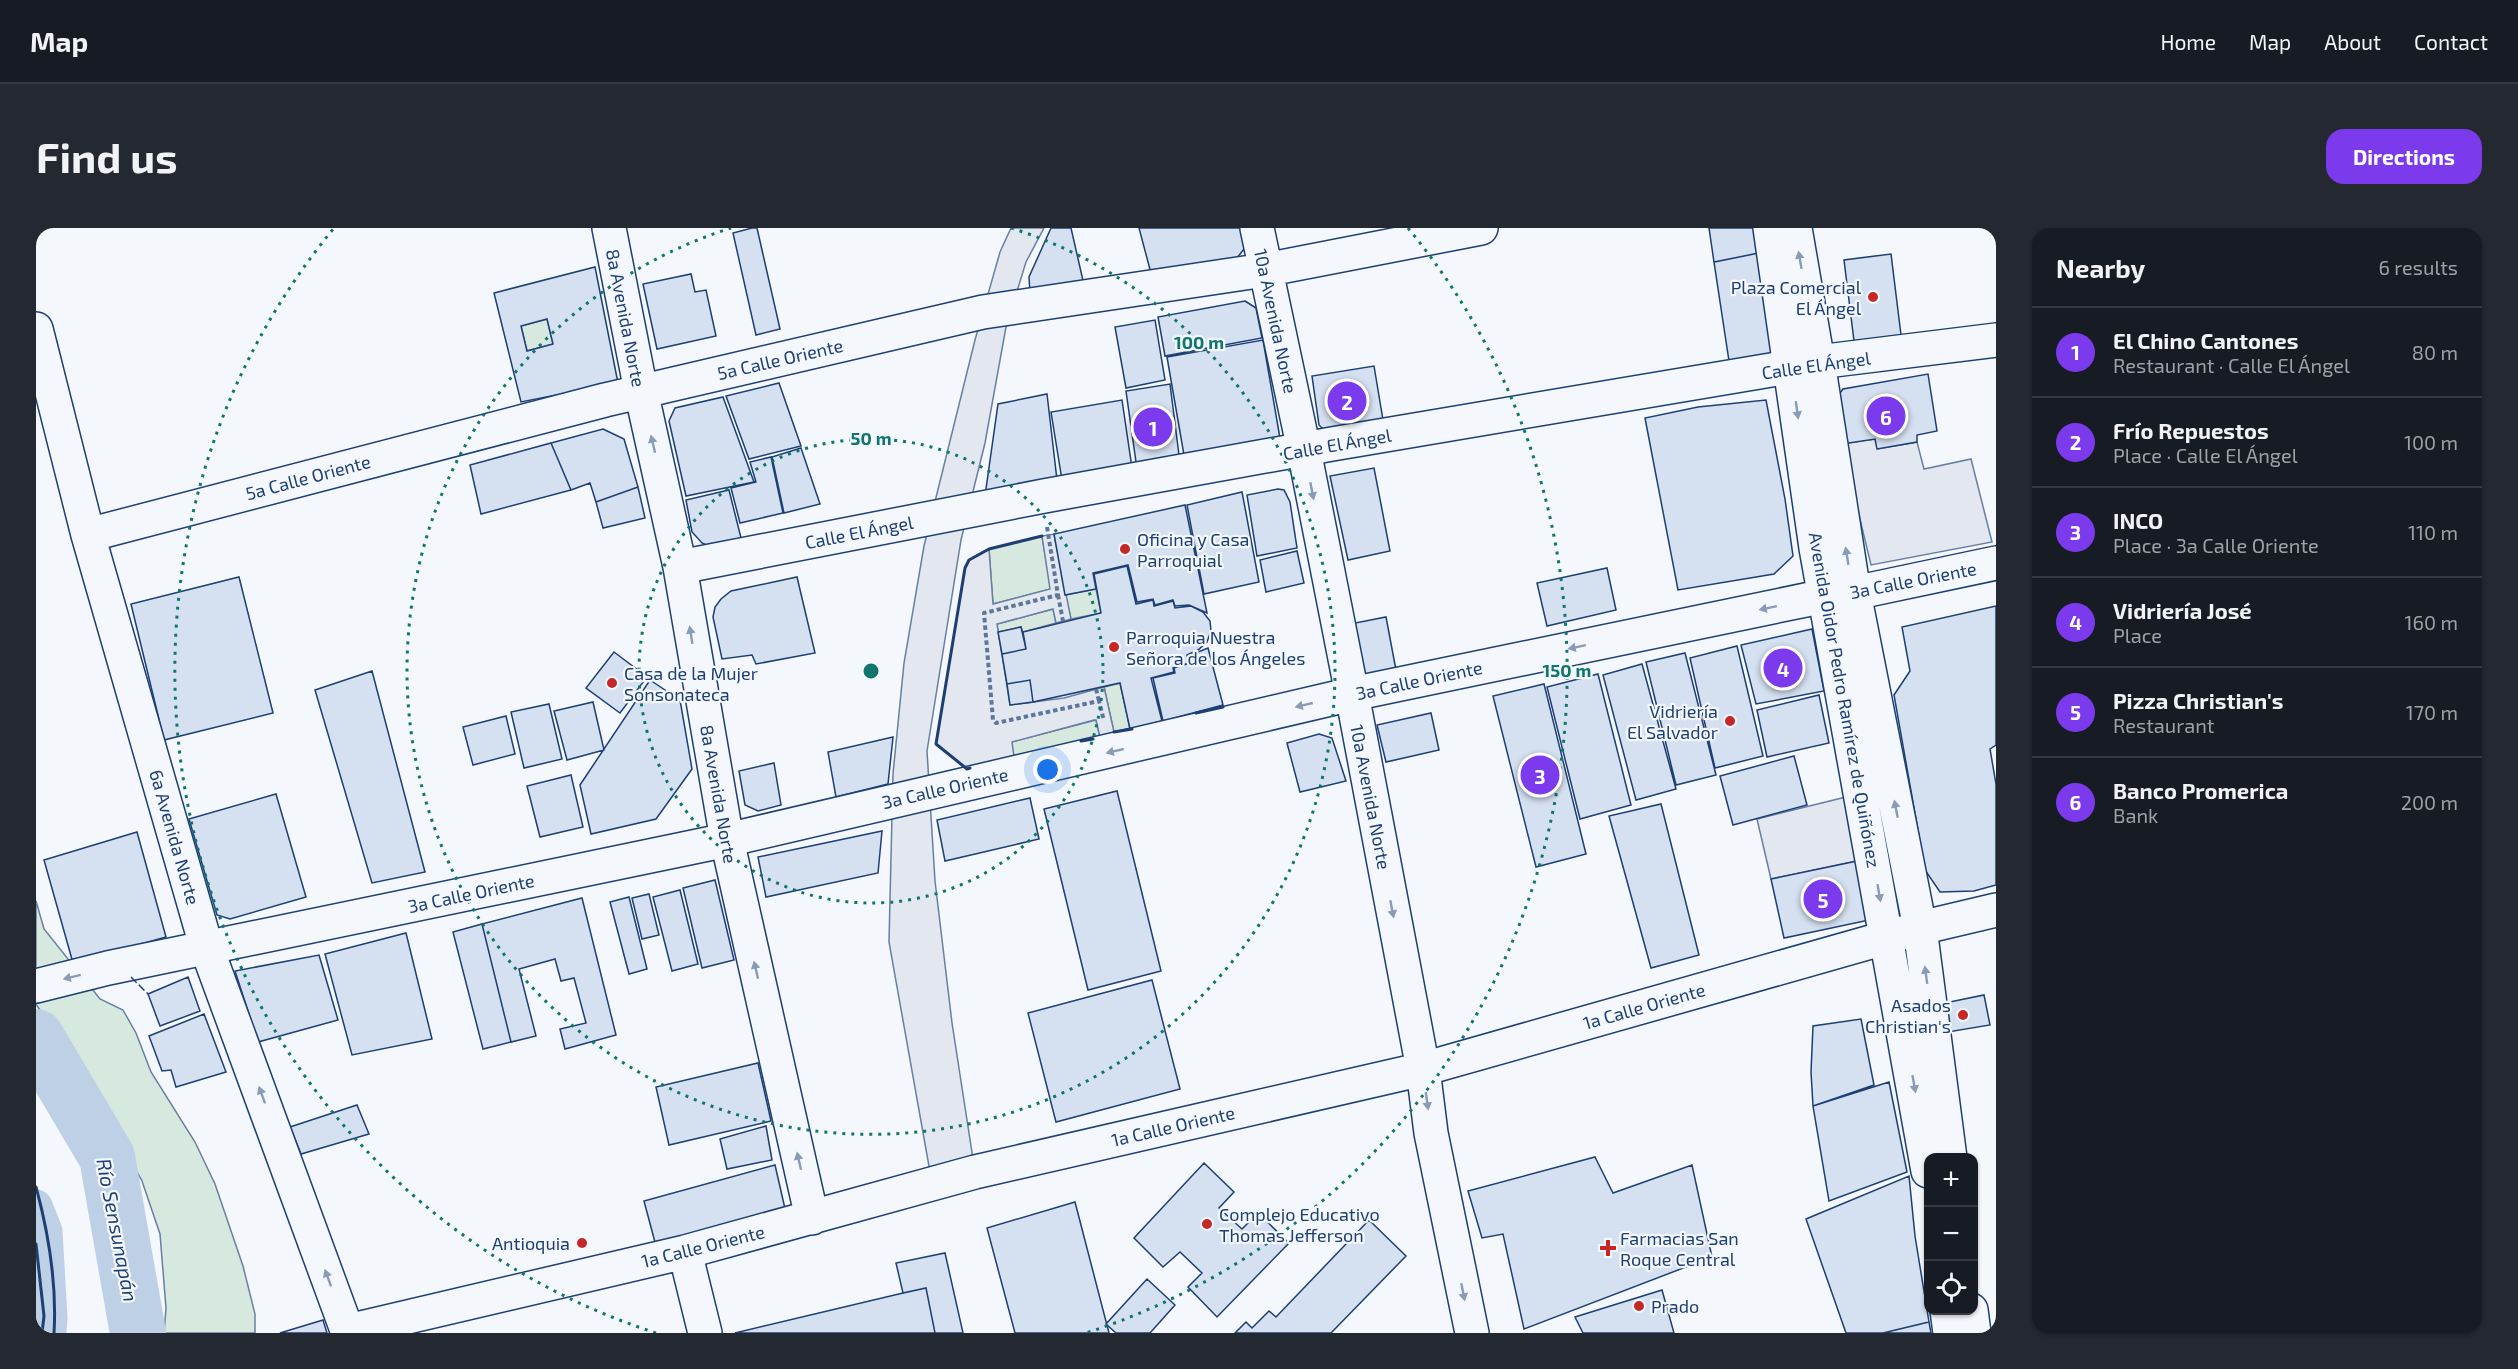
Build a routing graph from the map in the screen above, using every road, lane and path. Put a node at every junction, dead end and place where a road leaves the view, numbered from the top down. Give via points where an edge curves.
1 (609, 228) edge
2 (1257, 228) edge
3 (1481, 228) edge
4 (1770, 228) edge
5 (1795, 228) edge
6 (1265, 270) junction
7 (36, 329) edge
8 (1996, 340) edge
9 (1805, 365) junction
10 (641, 391) junction
11 (1304, 450) junction
12 (88, 535) junction
13 (1048, 536) dead end
14 (1996, 563) edge
15 (680, 567) junction
16 (1058, 595) junction
17 (1840, 595) junction
18 (1063, 621) dead end
19 (1096, 689) dead end
20 (1352, 694) junction
21 (1099, 701) junction
22 (1104, 723) dead end
23 (727, 840) junction
24 (1996, 910) edge
25 (1920, 928) junction
26 (1887, 938) junction
27 (207, 949) junction
28 (36, 986) edge
29 (1423, 1069) junction
30 (1926, 1153) edge
31 (1949, 1153) edge
32 (812, 1218) junction
33 (686, 1252) junction
34 (1948, 1315) edge
35 (1972, 1315) edge
36 (348, 1332) edge
37 (705, 1333) edge
38 (1472, 1333) edge
39 (1950, 1333) edge
40 (1974, 1333) edge

1 - 10 street, 8a Avenida Norte
2 - 6 street, 10a Avenida Norte
3 - 6 street, 5a Calle Oriente
4 - 9 street, Avenida Oidor Pedro Ramírez de Quiñónez
9 -> 5 street, Avenida Oidor Pedro Ramírez de Quiñónez
6 - 10 street, 5a Calle Oriente via 995,309
6 - 11 street, 10a Avenida Norte
7 - 12 street, 6a Avenida Norte
8 - 9 street, Calle El Ángel
9 - 11 street, Calle El Ángel
9 - 17 street, Avenida Oidor Pedro Ramírez de Quiñónez
10 - 12 street, 5a Calle Oriente
15 -> 10 street, 8a Avenida Norte
11 - 15 street, Calle El Ángel
11 -> 20 street, 10a Avenida Norte
12 - 27 street, 6a Avenida Norte
13 - 16 path
14 - 17 street, 3a Calle Oriente
23 -> 15 street, 8a Avenida Norte
16 - 18 path
16 - 21 path via 984,613 993,720 996,723
17 -> 20 street, 3a Calle Oriente
25 -> 17 street, Avenida Oidor Pedro Ramírez de Quiñónez
17 -> 26 street, Avenida Oidor Pedro Ramírez de Quiñónez
19 - 21 path
20 -> 23 street, 3a Calle Oriente
20 -> 29 street, 10a Avenida Norte
21 - 22 path
23 - 27 street, 3a Calle Oriente
32 -> 23 street, 8a Avenida Norte
24 - 25 street, 1a Calle Oriente
25 - 26 street, 1a Calle Oriente
31 -> 25 street, Avenida Oidor Pedro Ramírez de Quiñónez
26 - 29 street, 1a Calle Oriente
26 -> 30 street, Avenida Oidor Pedro Ramírez de Quiñónez
27 -> 28 street, 3a Calle Oriente
36 -> 27 street, 6a Avenida Norte
29 - 32 street, 1a Calle Oriente via 975,1172
29 -> 38 street, 10a Avenida Norte via 1431,1133
32 - 33 street, 1a Calle Oriente
33 - 36 street, 1a Calle Oriente
33 - 37 street
34 - 39 street
35 - 40 street

